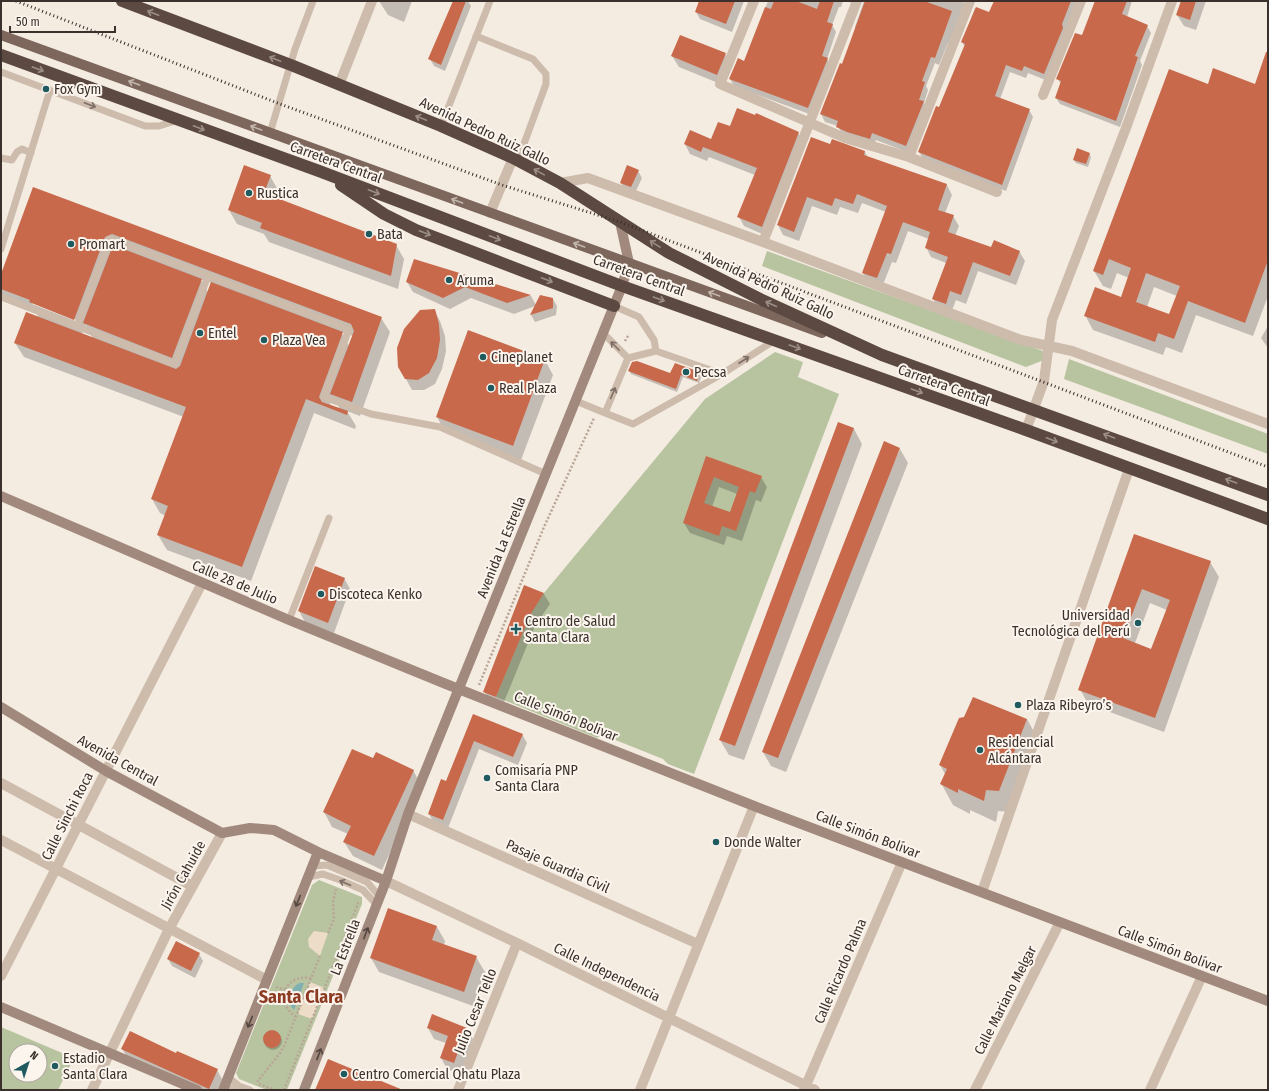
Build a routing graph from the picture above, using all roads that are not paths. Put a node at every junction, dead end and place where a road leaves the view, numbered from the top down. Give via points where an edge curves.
1 (122, 1) edge
2 (313, 1) edge
3 (372, 1) edge
4 (490, 1) edge
5 (754, 1) edge
6 (857, 1) edge
7 (970, 1) edge
8 (1081, 1) edge
9 (1172, 1) edge
10 (1, 34) edge
11 (476, 36) junction
12 (1, 56) edge
13 (291, 65) junction
14 (1, 72) edge
15 (339, 84) junction
16 (50, 90) junction
17 (1043, 95) dead end
18 (179, 120) junction
19 (808, 123) junction
20 (441, 126) junction
21 (270, 133) junction
22 (31, 152) junction
23 (909, 157) junction
24 (1, 158) edge
25 (516, 159) junction
26 (319, 171) junction
27 (560, 183) junction
28 (997, 192) dead end
29 (490, 213) junction
30 (620, 222) junction
31 (763, 242) junction
32 (1, 249) edge
33 (629, 263) junction
34 (208, 276) junction
35 (622, 286) junction
36 (1, 298) edge
37 (614, 306) junction
38 (77, 326) junction
39 (603, 333) junction
40 (775, 340) junction
41 (1049, 347) junction
42 (656, 351) junction
43 (882, 355) junction
44 (628, 358) junction
45 (722, 374) junction
46 (576, 401) junction
47 (1034, 409) junction
48 (601, 411) junction
49 (1268, 424) edge
50 (1026, 430) junction
51 (1129, 469) junction
52 (546, 474) junction
53 (1268, 495) edge
54 (1, 496) edge
55 (329, 518) dead end
56 (1268, 520) edge
57 (202, 583) junction
58 (289, 620) junction
59 (459, 688) junction
60 (1, 707) edge
61 (106, 771) junction
62 (1, 783) edge
63 (754, 806) junction
64 (408, 814) junction
65 (78, 824) junction
66 (222, 832) junction
67 (1, 840) edge
68 (318, 852) junction
69 (902, 862) junction
70 (312, 866) junction
71 (56, 868) junction
72 (308, 877) junction
73 (386, 881) junction
74 (192, 886) junction
75 (982, 892) junction
76 (378, 901) junction
77 (1060, 922) junction
78 (169, 929) junction
79 (517, 943) junction
80 (698, 944) junction
81 (1, 976) edge
82 (1202, 976) junction
83 (267, 980) junction
84 (1268, 1001) edge
85 (1, 1007) edge
86 (669, 1018) junction
87 (109, 1054) junction
88 (227, 1085) edge
89 (805, 1088) edge
90 (92, 1090) edge
91 (197, 1090) edge
92 (250, 1090) edge
93 (304, 1090) edge
94 (458, 1090) edge
95 (640, 1090) edge
96 (815, 1090) edge
97 (975, 1090) edge
98 (1150, 1090) edge

13 -> 1 highway, Avenida Pedro Ruiz Gallo
2 - 13 lane via 294,49
3 - 15 street
4 - 11 lane
5 - 19 street via 720,84
6 - 19 street
7 - 23 street
8 - 17 street
9 - 41 street via 1052,320
21 -> 10 main road, Carretera Central
11 - 20 lane
11 - 25 lane via 533,59 546,74 546,84
12 -> 18 highway, Carretera Central
13 - 15 highway, Avenida Pedro Ruiz Gallo
13 - 21 lane
14 - 16 lane
20 -> 15 highway, Avenida Pedro Ruiz Gallo
16 -> 18 lane via 145,126 159,126
16 - 22 lane
18 -> 26 highway, Carretera Central
19 - 23 street via 845,138
19 - 31 street
20 - 25 highway, Avenida Pedro Ruiz Gallo
29 -> 21 main road, Carretera Central
22 - 24 lane via 22,149 12,160
22 - 32 lane
23 - 28 street
27 -> 25 highway, Avenida Pedro Ruiz Gallo
25 - 29 street
26 -> 35 highway, Carretera Central
26 -> 37 highway via 384,214 416,230
27 - 30 highway, Avenida Pedro Ruiz Gallo
27 - 31 street via 588,178
33 -> 29 main road, Carretera Central
30 - 33 street, Avenida La Estrella
43 -> 30 highway, Avenida Pedro Ruiz Gallo via 719,280
31 - 41 street via 1021,340
33 - 35 street, Avenida La Estrella
43 -> 33 main road, Carretera Central
34 - 38 lane via 110,239
34 - 38 lane via 175,364
34 - 52 lane via 349,329 324,396 371,414 440,427
35 - 37 street, Avenida La Estrella
35 -> 40 highway, Carretera Central
36 - 38 lane
37 - 39 street, Avenida La Estrella
37 - 42 lane via 638,317 654,340
44 -> 39 lane
39 - 46 street, Avenida La Estrella
45 -> 40 lane
40 -> 50 highway, Carretera Central
41 - 47 street via 1044,381
41 - 49 street via 1086,356
42 - 44 lane
42 - 45 lane
43 - 47 highway, Carretera Central
48 -> 44 lane
45 - 48 lane via 633,424
46 - 48 lane
46 - 52 street, Avenida La Estrella
47 - 50 street
53 -> 47 highway, Carretera Central
50 -> 51 highway, Carretera Central
51 - 56 highway, Carretera Central
51 - 75 street
52 - 59 street, Avenida La Estrella
54 - 57 street, Calle 28 de Julio
55 - 58 lane
57 - 58 street, Calle 28 de Julio
57 - 61 street, Calle Sinchi Roca
58 - 59 street, Calle 28 de Julio
59 - 63 street, Calle Simón Bolívar
59 - 64 street, Avenida La Estrella
60 - 61 street, Avenida Central
61 - 65 street, Calle Sinchi Roca
61 - 66 street, Avenida Central
62 - 65 street
63 - 69 street, Calle Simón Bolívar
63 - 80 street
64 - 73 street, Avenida La Estrella
64 - 80 street, Pasaje Guardia Civil
65 - 71 street, Calle Sinchi Roca
65 - 74 street
66 - 68 street, Jirón Cahuide via 250,828 274,830
66 - 74 street, Jirón Cahuide
67 - 71 street
68 - 70 street
68 - 73 street, Jirón Cahuide
69 - 75 street, Calle Simón Bolívar
69 - 89 street, Calle Ricardo Palma
70 - 72 street
70 - 76 lane via 327,865 367,882
71 - 78 street
71 - 81 street, Calle Sinchi Roca
76 -> 72 lane via 363,890 323,874
72 -> 83 street
73 - 76 street, La Estrella
73 - 79 street, Calle Independencia
74 - 78 street, Jirón Cahuide
75 - 77 street, Calle Simón Bolívar
93 -> 76 street, La Estrella
77 - 82 street, Calle Simón Bolívar
77 - 97 street, Calle Mariano Melgar
78 - 83 street
78 - 87 street, Jirón Cahuide
79 - 86 street, Calle Independencia
79 - 94 street, Julio Cesar Tello
80 - 86 street
82 - 84 street, Calle Simón Bolívar
82 - 98 street
83 -> 88 street
85 - 87 street
86 - 89 street, Calle Independencia
86 - 95 street
87 - 90 street, Jirón Cahuide
87 - 91 street
88 - 92 lane
89 - 96 street, Calle Independencia

